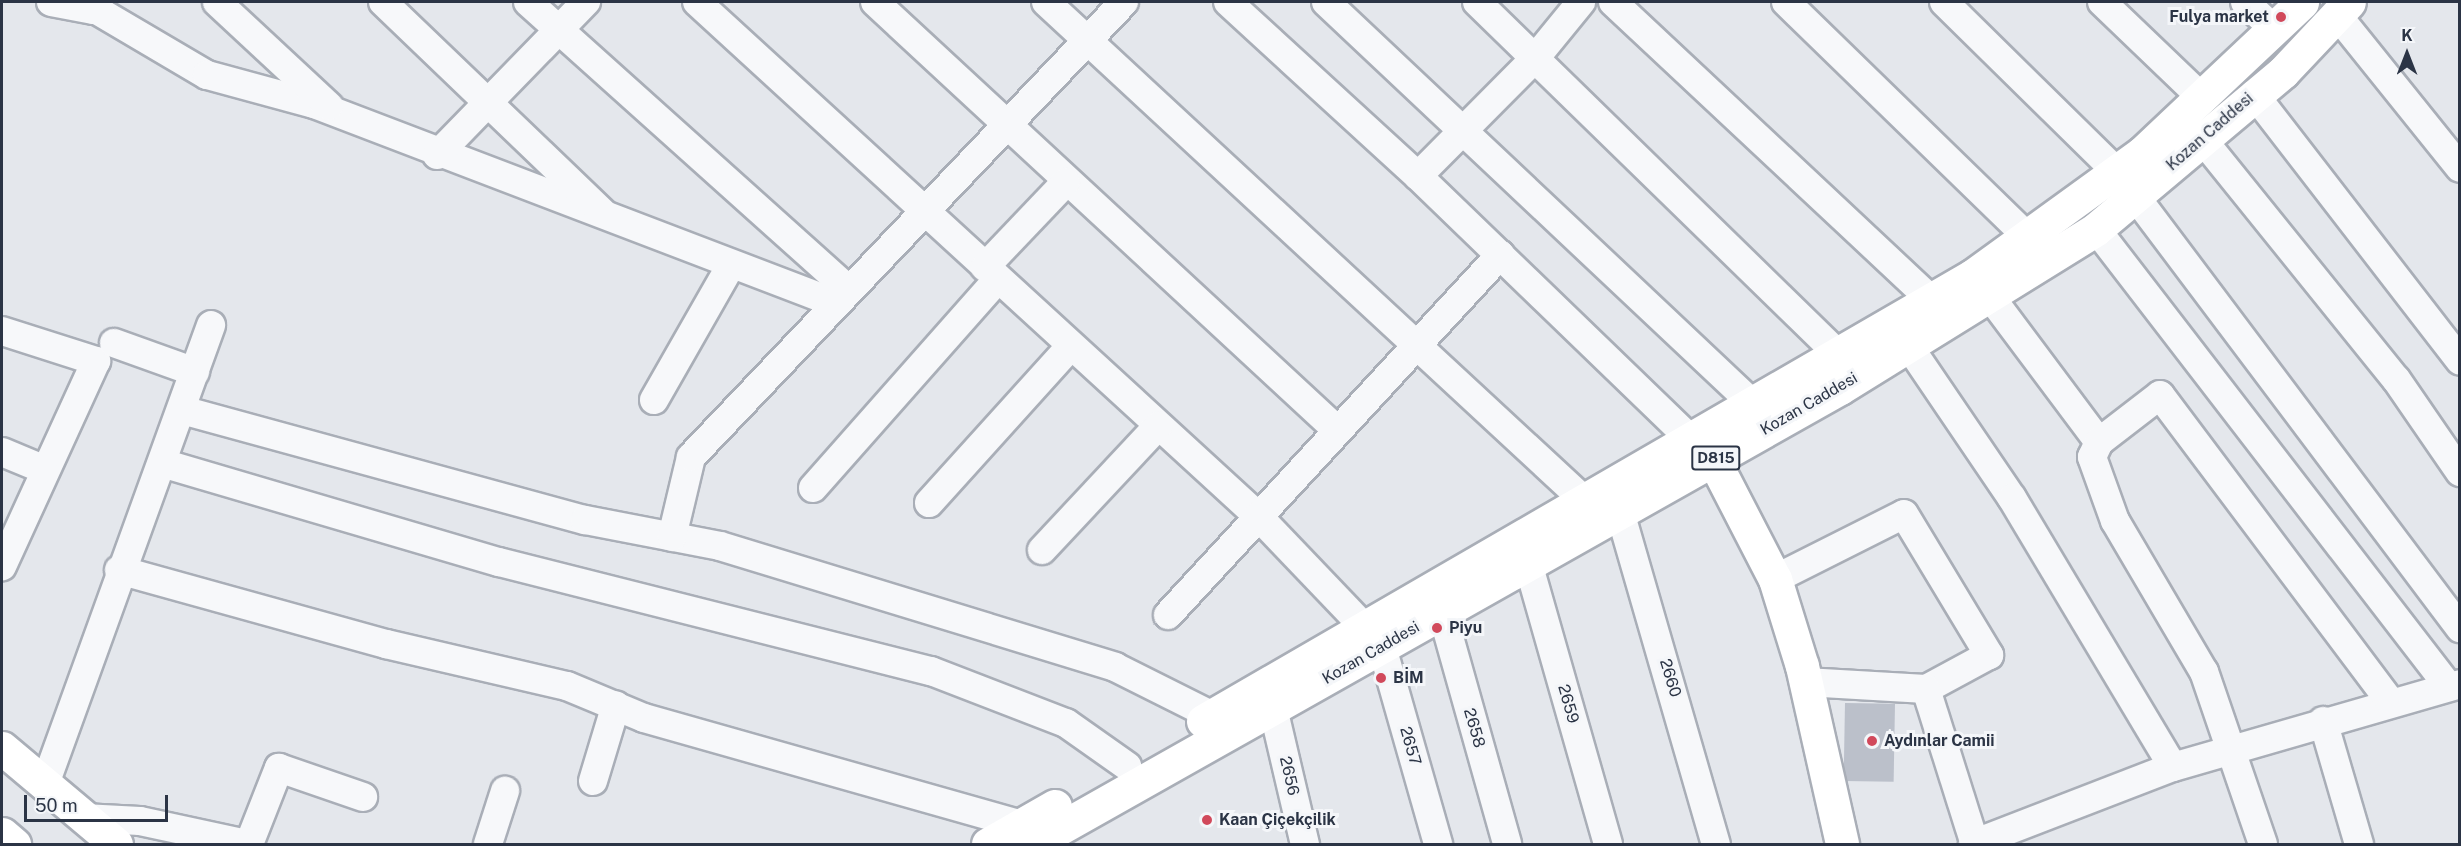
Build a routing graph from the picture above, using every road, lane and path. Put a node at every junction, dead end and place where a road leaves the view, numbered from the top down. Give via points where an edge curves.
1 (51, 2) edge
2 (217, 2) edge
3 (383, 2) edge
4 (528, 2) edge
5 (585, 2) edge
6 (697, 2) edge
7 (875, 2) edge
8 (1046, 2) edge
9 (1124, 2) edge
10 (1228, 2) edge
11 (1326, 2) edge
12 (1477, 2) edge
13 (1581, 2) edge
14 (1613, 2) edge
15 (1786, 2) edge
16 (1944, 2) edge
17 (2102, 2) edge
18 (2245, 2) edge
19 (2302, 2) edge
20 (92, 4) edge
21 (2343, 8) edge
22 (2275, 30) junction
23 (558, 31) junction
24 (1087, 40) junction
25 (1537, 56) junction
26 (2254, 94) junction
27 (2202, 98) junction
28 (490, 99) junction
29 (337, 114) junction
30 (1008, 126) junction
31 (1461, 127) junction
32 (2202, 140) junction
33 (437, 155) junction
34 (2460, 168) edge
35 (1418, 176) junction
36 (1066, 182) junction
37 (2126, 184) junction
38 (926, 210) junction
39 (611, 221) junction
40 (2096, 230) junction
41 (2027, 236) junction
42 (1500, 255) junction
43 (730, 267) junction
44 (991, 273) junction
45 (1989, 295) junction
46 (841, 296) junction
47 (1931, 300) junction
48 (211, 325) dead end
49 (2, 331) edge
50 (114, 343) dead end
51 (1908, 345) junction
52 (1070, 347) junction
53 (1419, 347) junction
54 (1839, 355) junction
55 (2460, 361) edge
56 (195, 372) junction
57 (654, 400) dead end
58 (1754, 405) junction
59 (182, 410) junction
60 (1158, 426) junction
61 (1337, 430) junction
62 (2099, 442) junction
63 (1702, 450) junction
64 (2, 452) edge
65 (162, 463) junction
66 (43, 469) junction
67 (2460, 472) edge
68 (813, 488) dead end
69 (1586, 502) junction
70 (929, 503) dead end
71 (1620, 512) junction
72 (1258, 516) junction
73 (672, 537) junction
74 (1042, 550) dead end
75 (1528, 563) junction
76 (2, 566) edge
77 (119, 570) junction
78 (1774, 579) junction
79 (1442, 612) junction
80 (1168, 615) dead end
81 (2460, 628) edge
82 (1374, 638) junction
83 (1805, 682) junction
84 (2454, 685) edge
85 (1926, 689) junction
86 (2391, 703) junction
87 (616, 705) junction
88 (1273, 708) junction
89 (1213, 716) junction
90 (2323, 721) junction
91 (2, 748) edge
92 (2234, 749) junction
93 (1127, 766) junction
94 (2173, 767) junction
95 (592, 781) dead end
96 (45, 784) junction
97 (505, 791) dead end
98 (363, 797) dead end
99 (83, 818) junction
100 (2, 834) edge
101 (1027, 835) edge
102 (14, 844) edge
103 (116, 844) edge
104 (248, 844) edge
105 (488, 844) edge
106 (988, 844) edge
107 (1305, 844) edge
108 (1438, 844) edge
109 (1507, 844) edge
110 (1608, 844) edge
111 (1716, 844) edge
112 (1842, 844) edge
113 (1974, 844) edge
114 (2263, 844) edge
115 (2359, 844) edge

1 - 20 street
2 - 29 street
3 - 28 street
4 - 23 street
5 - 23 street
6 - 38 street
7 - 30 street
8 - 24 street
9 - 24 street
10 - 35 street
11 - 31 street
12 - 25 street
13 - 25 street
14 - 47 street
15 - 41 street
16 - 37 street
17 - 27 street
18 - 22 street
19 - 22 main road, Kozan Caddesi / D815
20 - 29 street via 207,75
21 - 26 main road, Kozan Caddesi / D815
21 - 34 street
22 - 27 main road, Kozan Caddesi / D815
23 - 28 street
23 - 46 street
24 - 30 street
24 - 53 street
25 - 31 street
25 - 54 street
26 - 32 main road, Kozan Caddesi / D815
26 - 55 street
27 - 37 main road, Kozan Caddesi / D815
28 - 33 street
28 - 39 street
29 - 33 street
30 - 36 street
30 - 38 street
31 - 35 street
31 - 58 street
32 - 37 main road, Kozan Caddesi / D815
32 - 67 street via 2396,379
33 - 39 street
35 - 42 street
36 - 44 street
36 - 61 street
37 - 40 main road, Kozan Caddesi / D815
37 - 41 main road, Kozan Caddesi / D815
37 - 81 street
38 - 44 street
38 - 46 street
39 - 43 street
40 - 45 main road, Kozan Caddesi / D815
40 - 84 street
41 - 47 main road, Kozan Caddesi / D815
42 - 53 street
42 - 63 street
43 - 46 street
43 - 57 street
44 - 52 street
44 - 68 street
45 - 51 main road, Kozan Caddesi / D815
45 - 62 street
46 - 73 street via 691,456
47 - 54 main road, Kozan Caddesi / D815
48 - 56 street
49 - 66 street via 96,361
50 - 56 street
51 - 63 main road, Kozan Caddesi / D815
51 - 94 street via 2012,498
52 - 60 street
52 - 70 street
53 - 61 street
53 - 69 street
54 - 58 main road, Kozan Caddesi / D815
56 - 59 street
58 - 63 main road, Kozan Caddesi / D815
59 - 65 street
59 - 73 street via 405,474
60 - 72 street
60 - 74 street
61 - 72 street
62 - 86 street via 2160,395
62 - 92 street via 2092,456 2115,521 2204,672
63 - 69 main road, Kozan Caddesi / D815
63 - 71 main road, Kozan Caddesi / D815
63 - 78 main road
64 - 66 street
65 - 77 street
65 - 93 street via 499,562 931,671 1066,723
66 - 76 street
69 - 82 main road, Kozan Caddesi / D815
71 - 75 main road, Kozan Caddesi / D815
71 - 111 street, 2660
72 - 80 street
72 - 82 street
73 - 89 street via 720,546 1116,667
75 - 79 main road, Kozan Caddesi / D815
75 - 110 street, 2659
77 - 87 street via 386,644 567,686
77 - 96 street
78 - 83 main road
78 - 85 street via 1904,513 1989,655
79 - 82 main road, Kozan Caddesi / D815
79 - 109 street, 2658
82 - 88 main road, Kozan Caddesi / D815
82 - 89 main road, Kozan Caddesi / D815
82 - 108 street, 2657
83 - 85 street
83 - 112 main road
84 - 86 street
85 - 113 street
86 - 90 street
87 - 95 street
87 - 101 street
88 - 101 main road, Kozan Caddesi / D815
88 - 107 street, 2656
89 - 93 main road, Kozan Caddesi / D815
90 - 92 street
90 - 115 street
91 - 96 main road
92 - 94 street
92 - 114 street
93 - 101 main road, Kozan Caddesi / D815
94 - 113 street
96 - 99 main road
97 - 105 street
98 - 104 street via 279,768
99 - 103 main road
99 - 104 street via 140,821
100 - 102 main road
101 - 106 main road, Kozan Caddesi / D815

